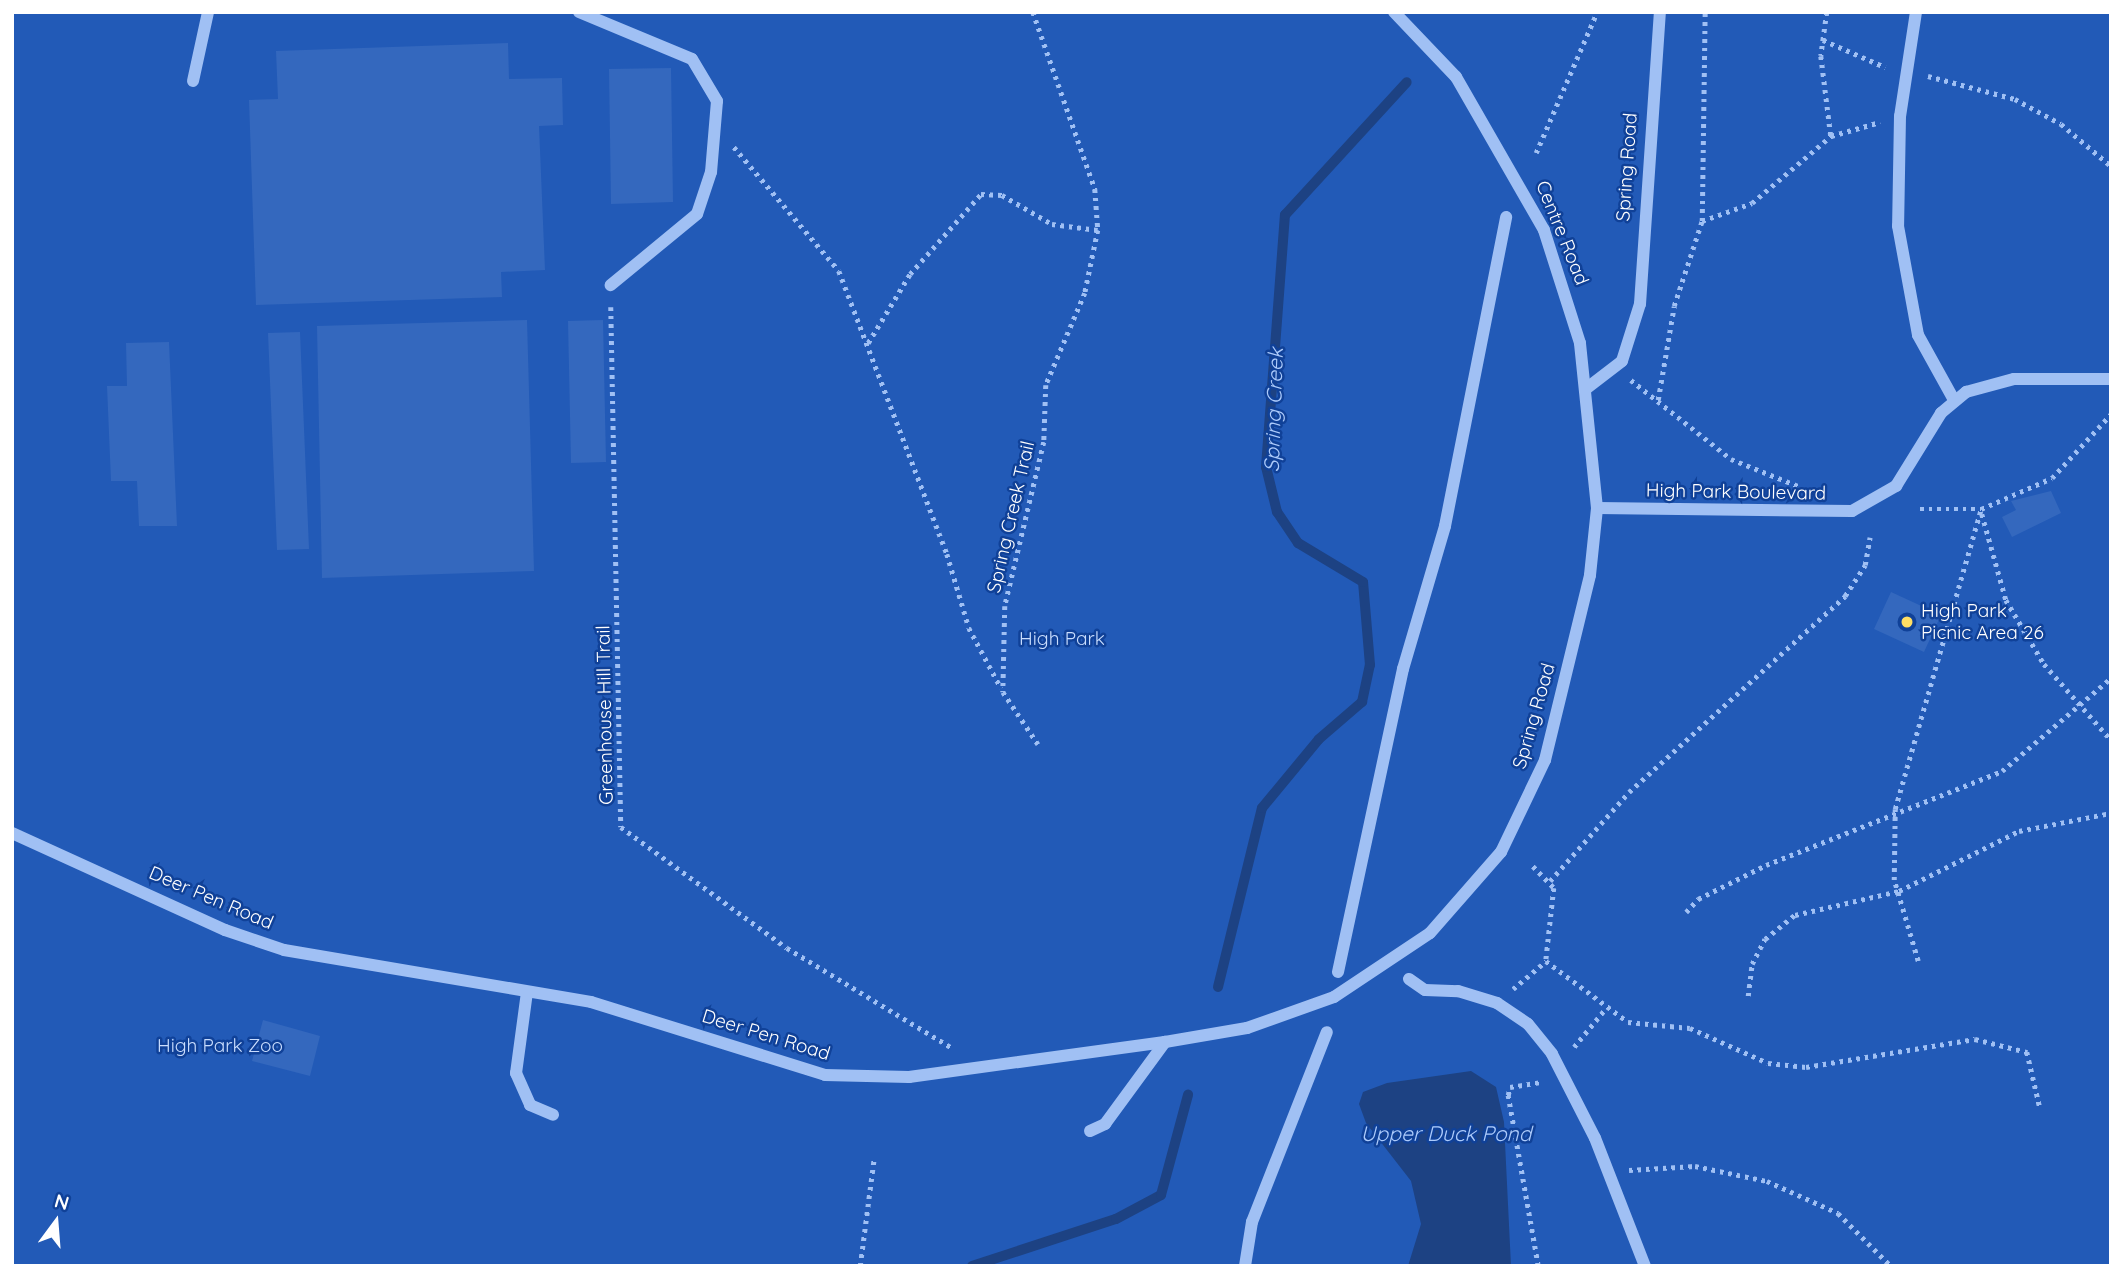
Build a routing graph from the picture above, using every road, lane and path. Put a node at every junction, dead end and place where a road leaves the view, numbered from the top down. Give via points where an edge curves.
1 (208, 12) edge
2 (579, 12) edge
3 (1033, 12) edge
4 (1394, 12) edge
5 (1597, 12) edge
6 (1660, 12) edge
7 (1705, 12) edge
8 (1827, 12) edge
9 (1916, 12) edge
10 (1823, 40) junction
11 (1907, 71) junction
12 (193, 81) dead end
13 (1900, 116) junction
14 (715, 129) junction
15 (1831, 136) junction
16 (1536, 153) dead end
17 (2111, 166) edge
18 (1506, 217) dead end
19 (1702, 221) junction
20 (1098, 230) junction
21 (611, 285) joint
22 (868, 343) junction
23 (2111, 379) edge
24 (1638, 383) dead end
25 (1587, 388) junction
26 (1658, 400) junction
27 (1954, 400) junction
28 (2111, 414) edge
29 (1779, 482) dead end
30 (1597, 508) junction
31 (1920, 509) dead end
32 (1981, 509) junction
33 (1870, 537) dead end
34 (2111, 678) edge
35 (1003, 692) junction
36 (2078, 708) junction
37 (2111, 740) edge
38 (1038, 744) dead end
39 (1895, 809) junction
40 (2111, 813) edge
41 (12, 833) edge
42 (1533, 866) dead end
43 (1550, 881) junction
44 (1899, 891) junction
45 (1686, 912) dead end
46 (1546, 961) junction
47 (1918, 961) dead end
48 (1387, 963) joint
49 (1338, 972) dead end
50 (1409, 979) dead end
51 (527, 992) junction
52 (1748, 996) dead end
53 (1497, 1003) junction
54 (1606, 1008) junction
55 (1327, 1032) dead end
56 (1165, 1042) junction
57 (954, 1049) dead end
58 (1560, 1072) junction
59 (2040, 1108) dead end
60 (552, 1115) dead end
61 (1090, 1130) dead end
62 (874, 1158) dead end
63 (1609, 1173) junction
64 (860, 1266) edge
65 (1245, 1266) edge
66 (1538, 1266) edge
67 (1645, 1266) edge
68 (1891, 1266) edge

1 - 12 street
2 - 14 street via 692,59 717,101
3 - 20 path, Spring Creek Trail via 1095,189
4 - 25 street, Centre Road via 1456,78 1521,181 1562,276
5 - 16 path
6 - 25 street, Spring Road via 1640,304 1622,361
7 - 19 path
8 - 10 path
9 - 11 street
10 - 11 path via 1844,55
10 - 15 path
11 - 13 street
11 - 17 path via 2015,99 2061,124
13 - 15 path
13 - 27 street via 1897,204 1903,273 1918,335
14 - 21 street via 711,172 697,214
14 - 22 path via 839,271
15 - 19 path via 1752,203
18 - 49 street via 1445,526 1403,669
19 - 26 path via 1674,306
20 - 22 path via 1052,224 1002,195 981,194 902,284
20 - 35 path, Spring Creek Trail via 1085,293 1046,385 1044,443 1005,606
21 - 57 path, Greenhouse Hill Trail via 621,827 787,948
22 - 35 path via 969,628
23 - 27 street via 1997,381
24 - 26 path
25 - 30 street, Centre Road
26 - 29 path via 1710,445
27 - 30 street, High Park Boulevard via 1896,486 1852,510
28 - 32 path via 2052,478
30 - 48 street, Spring Road via 1590,575 1558,712 1527,802 1471,893
31 - 32 path
32 - 36 path via 2006,600
32 - 39 path
33 - 43 path via 1864,565 1845,596 1629,792
34 - 36 path
35 - 38 path
36 - 37 path
36 - 39 path via 2002,771
39 - 44 path via 1892,851
39 - 45 path via 1766,865 1698,899
40 - 44 path via 1999,838
41 - 51 street, Deer Pen Road via 225,930 284,950
42 - 43 path
43 - 46 path
44 - 47 path
44 - 52 path via 1795,915 1765,939 1752,964
46 - 53 path
46 - 54 path
48 - 56 street, Deer Pen Road via 1307,1009 1247,1028
50 - 53 street via 1425,990 1458,990
51 - 56 street, Deer Pen Road via 591,1002 785,1065 860,1078
51 - 60 street via 516,1073 530,1104
53 - 58 street via 1528,1024
54 - 58 path
54 - 59 path via 1639,1027 1690,1028 1784,1066 1975,1038 2027,1052
55 - 65 street via 1252,1222
56 - 61 street via 1105,1124
58 - 63 street
58 - 66 path via 1510,1087 1508,1095
62 - 64 path
63 - 67 street
63 - 68 path via 1695,1166 1768,1181 1838,1213

